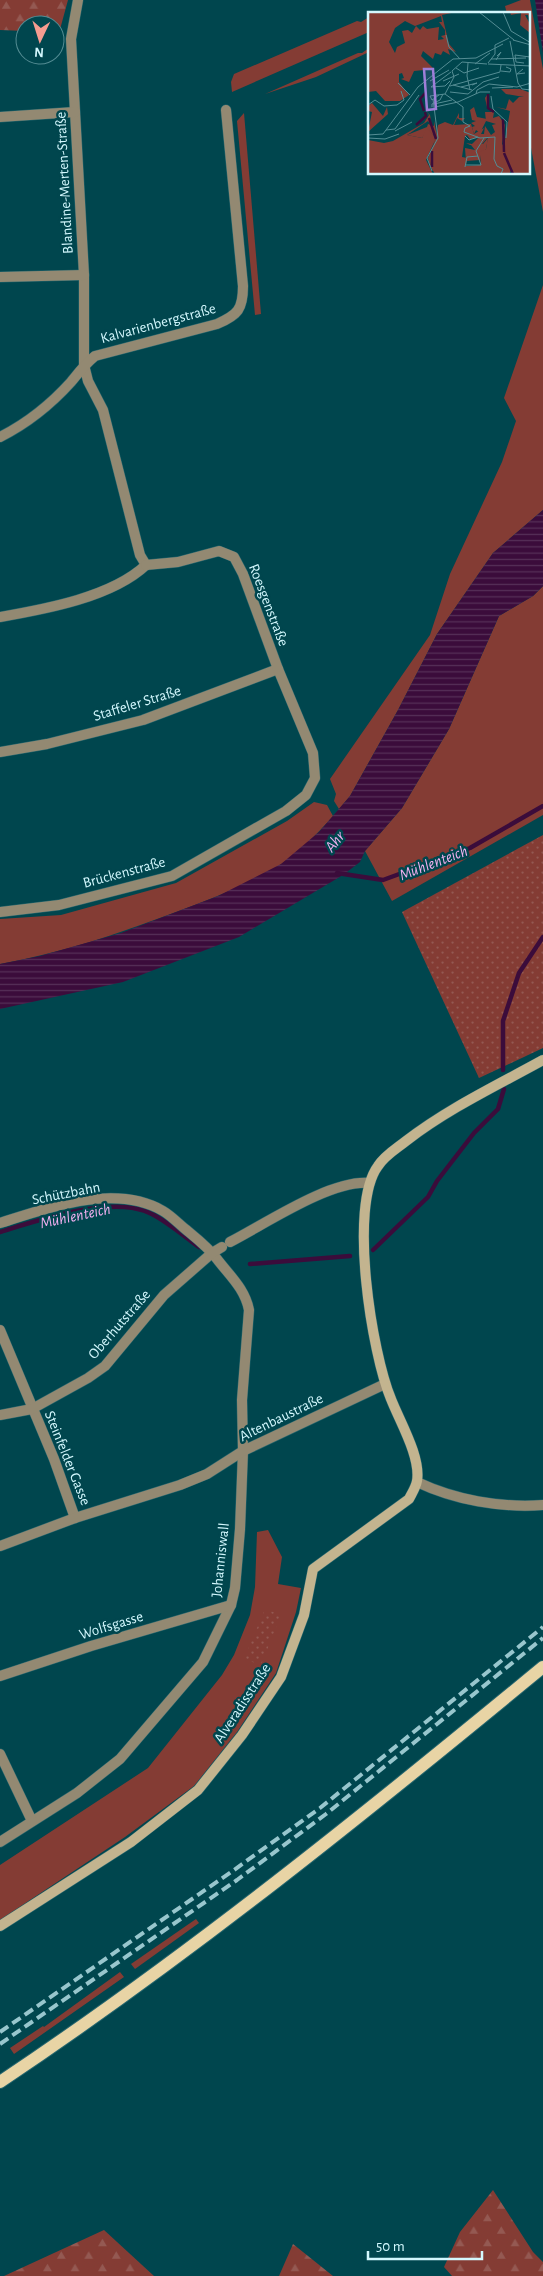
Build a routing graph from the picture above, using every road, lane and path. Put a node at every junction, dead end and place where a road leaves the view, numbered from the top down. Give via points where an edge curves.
1 (78, 0) edge
2 (226, 110) dead end
3 (75, 112) junction
4 (0, 117) edge
5 (84, 275) junction
6 (0, 277) edge
7 (84, 365) junction
8 (0, 436) edge
9 (146, 565) junction
10 (0, 617) edge
11 (278, 669) junction
12 (0, 752) edge
13 (315, 778) joint
14 (0, 912) edge
15 (543, 1060) edge
16 (369, 1183) junction
17 (0, 1224) edge
18 (212, 1253) junction
19 (0, 1330) edge
20 (385, 1384) junction
21 (32, 1408) junction
22 (0, 1415) edge
23 (243, 1451) junction
24 (417, 1482) junction
25 (543, 1505) edge
26 (75, 1518) junction
27 (0, 1546) edge
28 (230, 1605) junction
29 (543, 1667) edge
30 (0, 1676) edge
31 (0, 1754) edge
32 (32, 1821) junction
33 (0, 1842) edge
34 (0, 1926) edge
35 (0, 2082) edge

1 - 3 street, Blandine-Merten-Straße via 71,39
2 - 7 street, Kalvarienbergstraße via 243,286 243,300 238,311 217,324 95,356
3 - 4 street
3 - 5 street, Blandine-Merten-Straße
5 - 6 street
5 - 7 street, Blandine-Merten-Straße
7 - 8 street, Kalvarienbergstraße via 70,383 35,414
7 - 9 street via 88,381 103,410 140,555
9 - 10 street via 135,576 113,588
9 - 11 street, Roesgenstraße via 178,562 219,550 234,557
11 - 12 street, Staffeler Straße via 143,720 48,744
11 - 13 street, Roesgenstraße via 313,753
13 - 14 street, Brückenstraße via 306,795 286,811 172,876 59,905
15 - 16 street via 441,1116 385,1157
16 - 18 street, Oberhutstraße via 355,1182 322,1193
16 - 20 street via 365,1280
17 - 18 street, Schützbahn via 70,1204 129,1199 163,1211
18 - 21 street, Oberhutstraße via 164,1295 105,1366
18 - 23 street, Johanniswall via 241,1290 249,1310 242,1400
19 - 21 street, Steinfelder Gasse
20 - 23 street, Altenbaustraße
20 - 24 street via 417,1463
21 - 22 street, Oberhutstraße
21 - 26 street, Steinfelder Gasse
23 - 26 street, Altenbaustraße via 207,1474 180,1485
23 - 28 street, Johanniswall via 240,1529 235,1588
24 - 25 street via 441,1493 515,1507
24 - 34 street, Alveradisstraße via 409,1499 313,1569 304,1615 281,1677 242,1735 198,1790 131,1842
26 - 27 street, Altenbaustraße
28 - 30 street, Wolfsgasse
28 - 32 street, Johanniswall via 203,1662 120,1759 77,1793
29 - 35 main road via 255,1900
31 - 32 street
32 - 33 street, Johanniswall

